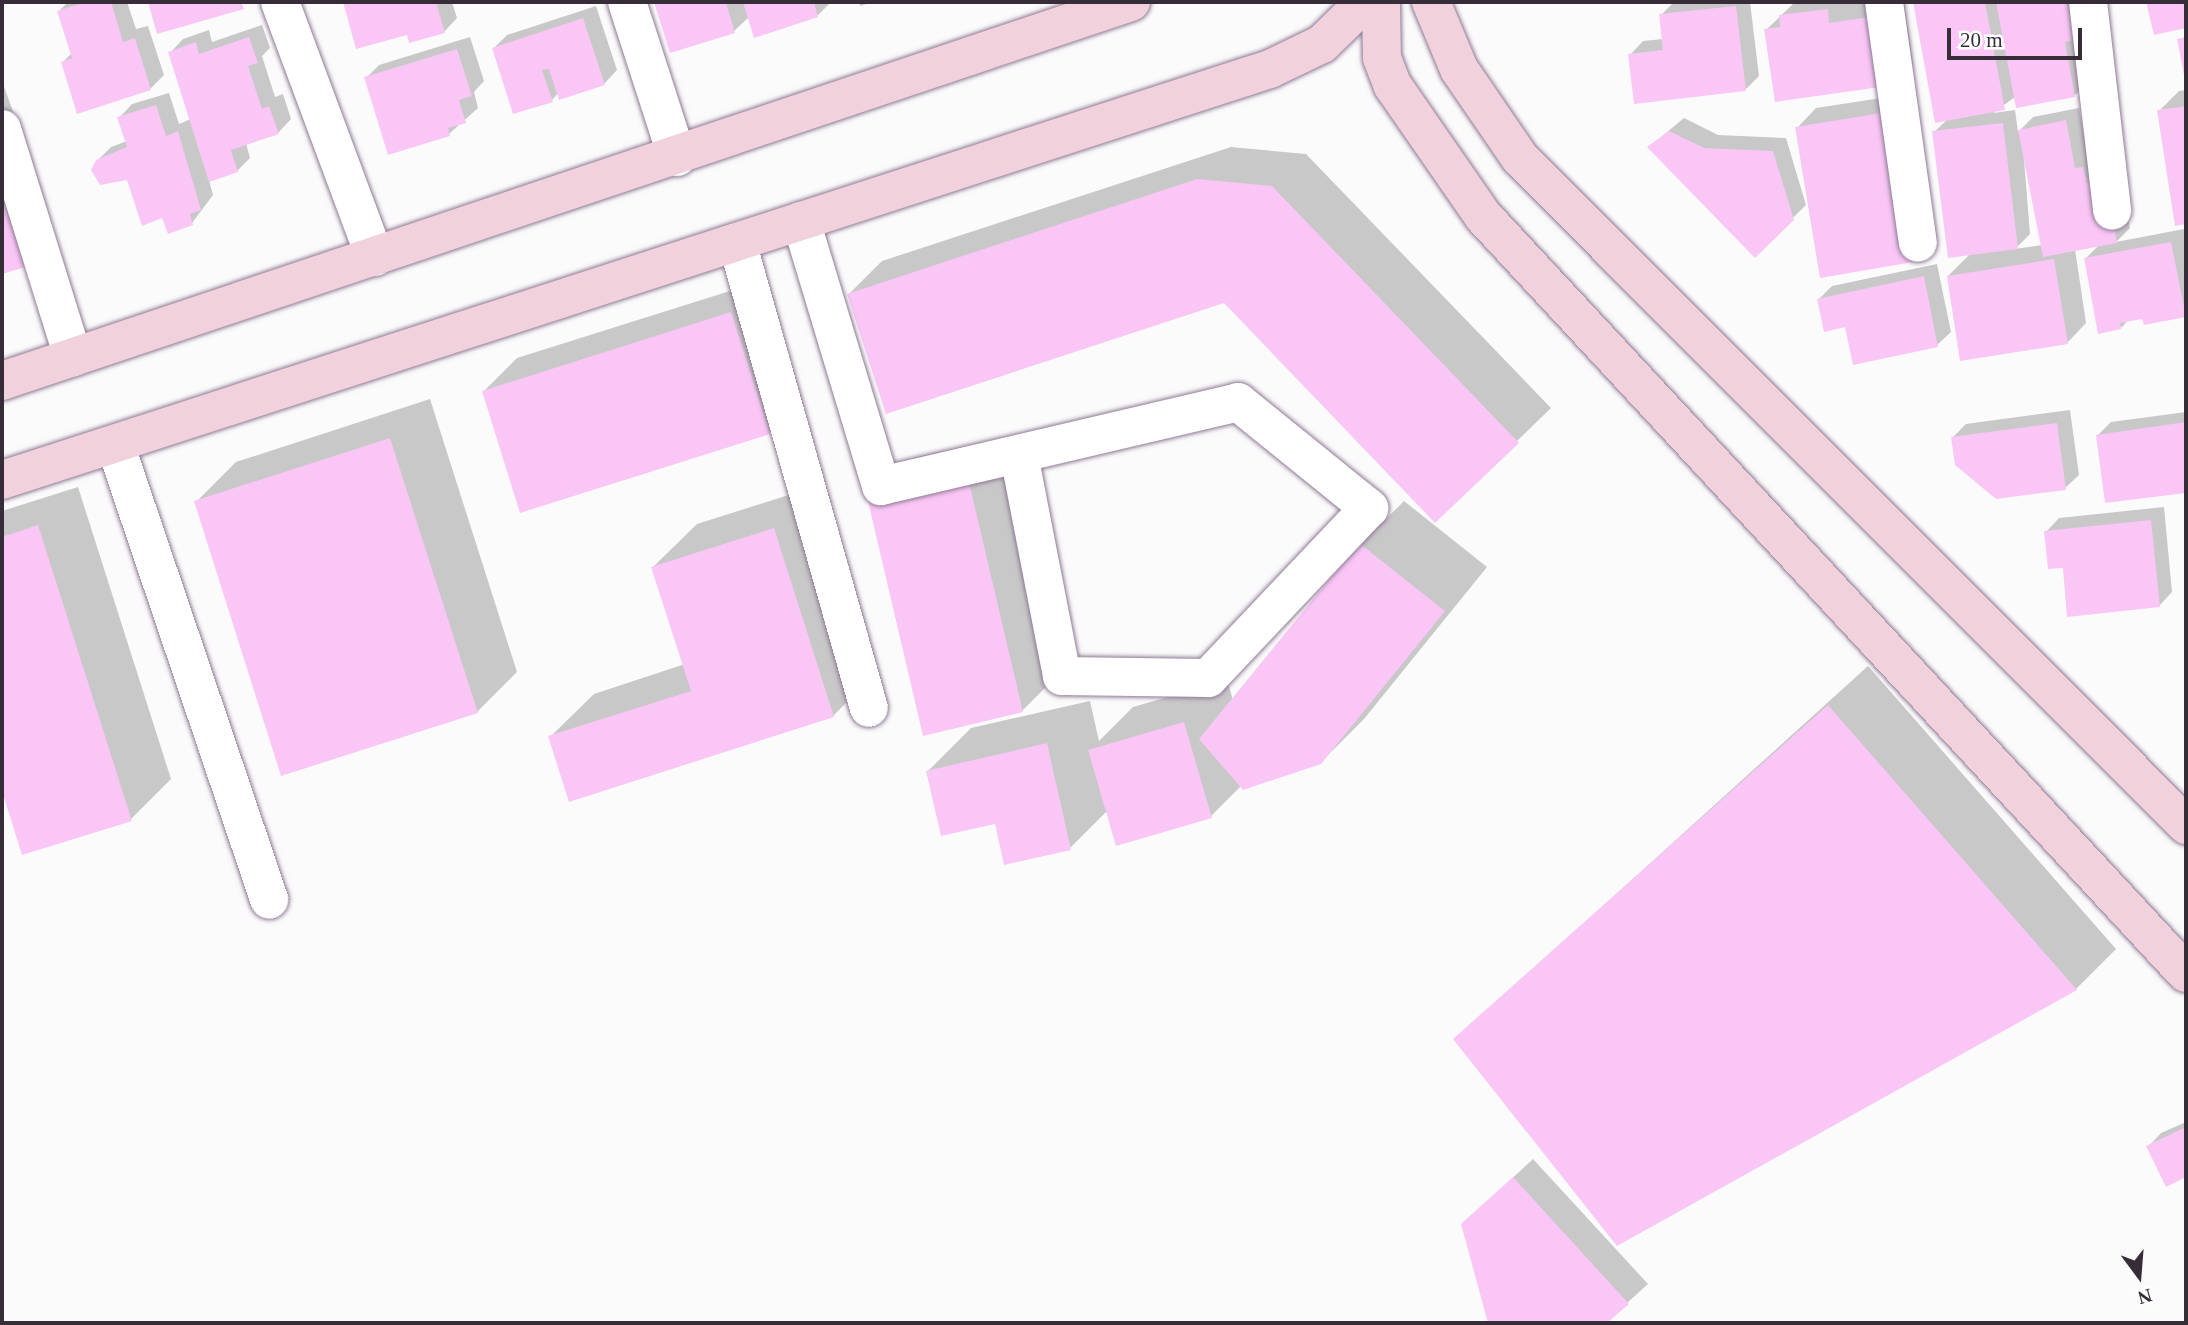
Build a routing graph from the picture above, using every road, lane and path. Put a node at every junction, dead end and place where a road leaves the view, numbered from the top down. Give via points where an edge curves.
1 (280, 2) edge
2 (627, 2) edge
3 (1131, 2) edge
4 (1431, 2) edge
5 (1884, 2) edge
6 (2088, 2) edge
7 (1382, 3) edge
8 (2, 129) edge
9 (677, 157) junction
10 (2112, 211) dead end
11 (801, 221) junction
12 (737, 242) junction
13 (1918, 243) dead end
14 (374, 257) junction
15 (73, 357) junction
16 (2, 381) edge
17 (115, 444) junction
18 (1018, 454) junction
19 (2, 480) edge
20 (869, 708) dead end
21 (2186, 825) edge
22 (269, 900) dead end
23 (2186, 973) edge

1 - 14 street
2 - 9 street
3 - 9 street
4 - 21 street via 1458,69 1520,158
5 - 13 street
6 - 10 street
7 - 11 street via 1322,44 1270,69
7 - 23 street via 1382,58 1393,86 1483,216
8 - 15 street
9 - 14 street
11 - 12 street
11 - 18 street via 881,486
12 - 17 street
12 - 20 street
14 - 15 street
15 - 16 street
17 - 19 street
17 - 22 street
18 - 18 street via 1238,402 1369,508 1208,678 1062,676

